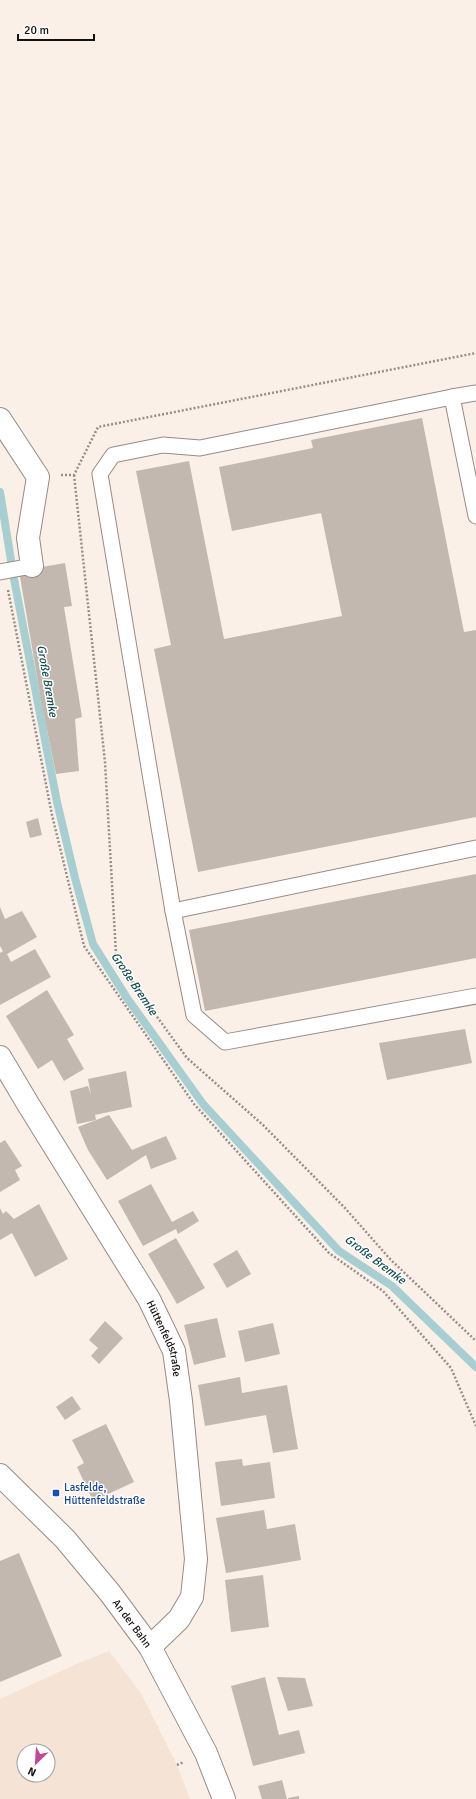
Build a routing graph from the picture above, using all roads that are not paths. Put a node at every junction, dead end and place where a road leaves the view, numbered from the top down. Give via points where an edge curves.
1 (476, 393) edge
2 (452, 397) junction
3 (0, 419) edge
4 (476, 516) edge
5 (32, 566) joint
6 (2, 571) edge
7 (476, 848) edge
8 (173, 911) junction
9 (476, 996) edge
10 (0, 1057) edge
11 (0, 1475) edge
12 (150, 1647) junction
13 (224, 1799) edge

1 - 2 lane
2 - 4 lane
2 - 8 lane via 200,448 163,445 113,455 100,474
3 - 5 street via 38,477 28,538
5 - 6 lane
7 - 8 lane
8 - 9 lane via 194,1015 225,1042
10 - 12 street, Hüttenfeldstraße via 149,1299 174,1351 196,1559 192,1597 179,1619
11 - 12 street, An der Bahn via 65,1539
12 - 13 street, An der Bahn via 206,1753

